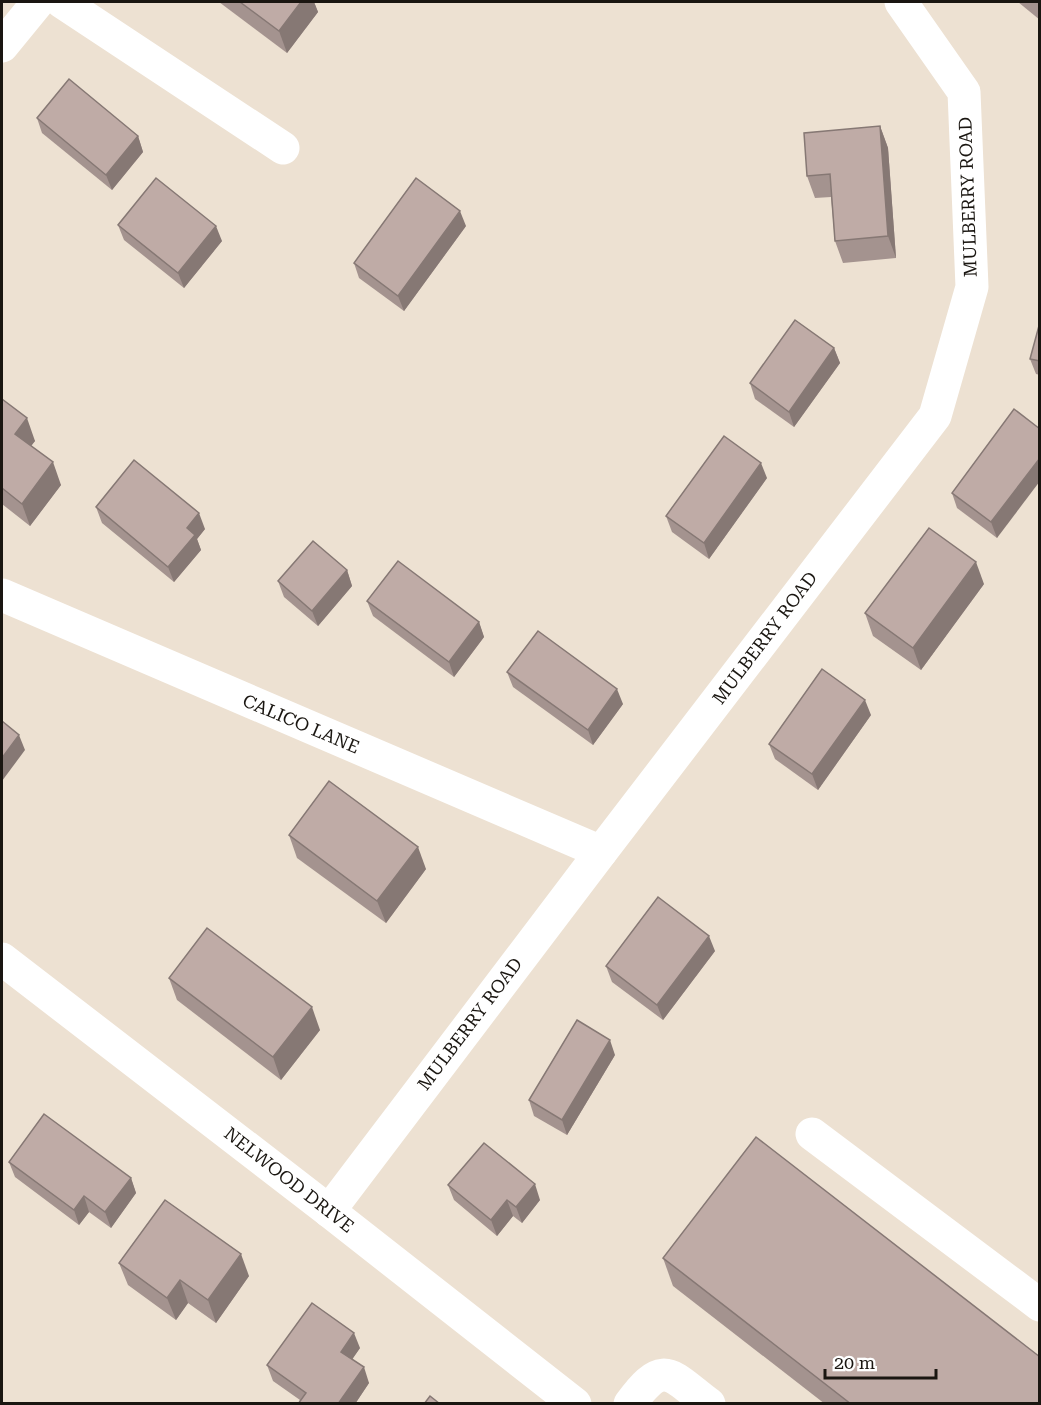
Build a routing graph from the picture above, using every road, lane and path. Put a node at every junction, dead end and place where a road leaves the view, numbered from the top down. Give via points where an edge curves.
1 (38, 2) edge
2 (62, 2) edge
3 (900, 2) edge
4 (2, 45) edge
5 (283, 148) dead end
6 (2, 595) edge
7 (601, 852) junction
8 (2, 959) edge
9 (812, 1134) dead end
10 (329, 1211) junction
11 (1040, 1305) edge
12 (575, 1404) edge
13 (630, 1404) edge
14 (709, 1404) edge

1 - 4 street
2 - 5 street
3 - 7 street, MULBERRY ROAD via 964,92 972,286 934,416
6 - 7 street, CALICO LANE
7 - 10 street, MULBERRY ROAD
8 - 10 street, NELWOOD DRIVE
9 - 11 street
10 - 12 street, NELWOOD DRIVE
13 - 14 street via 650,1379 661,1374 670,1375

